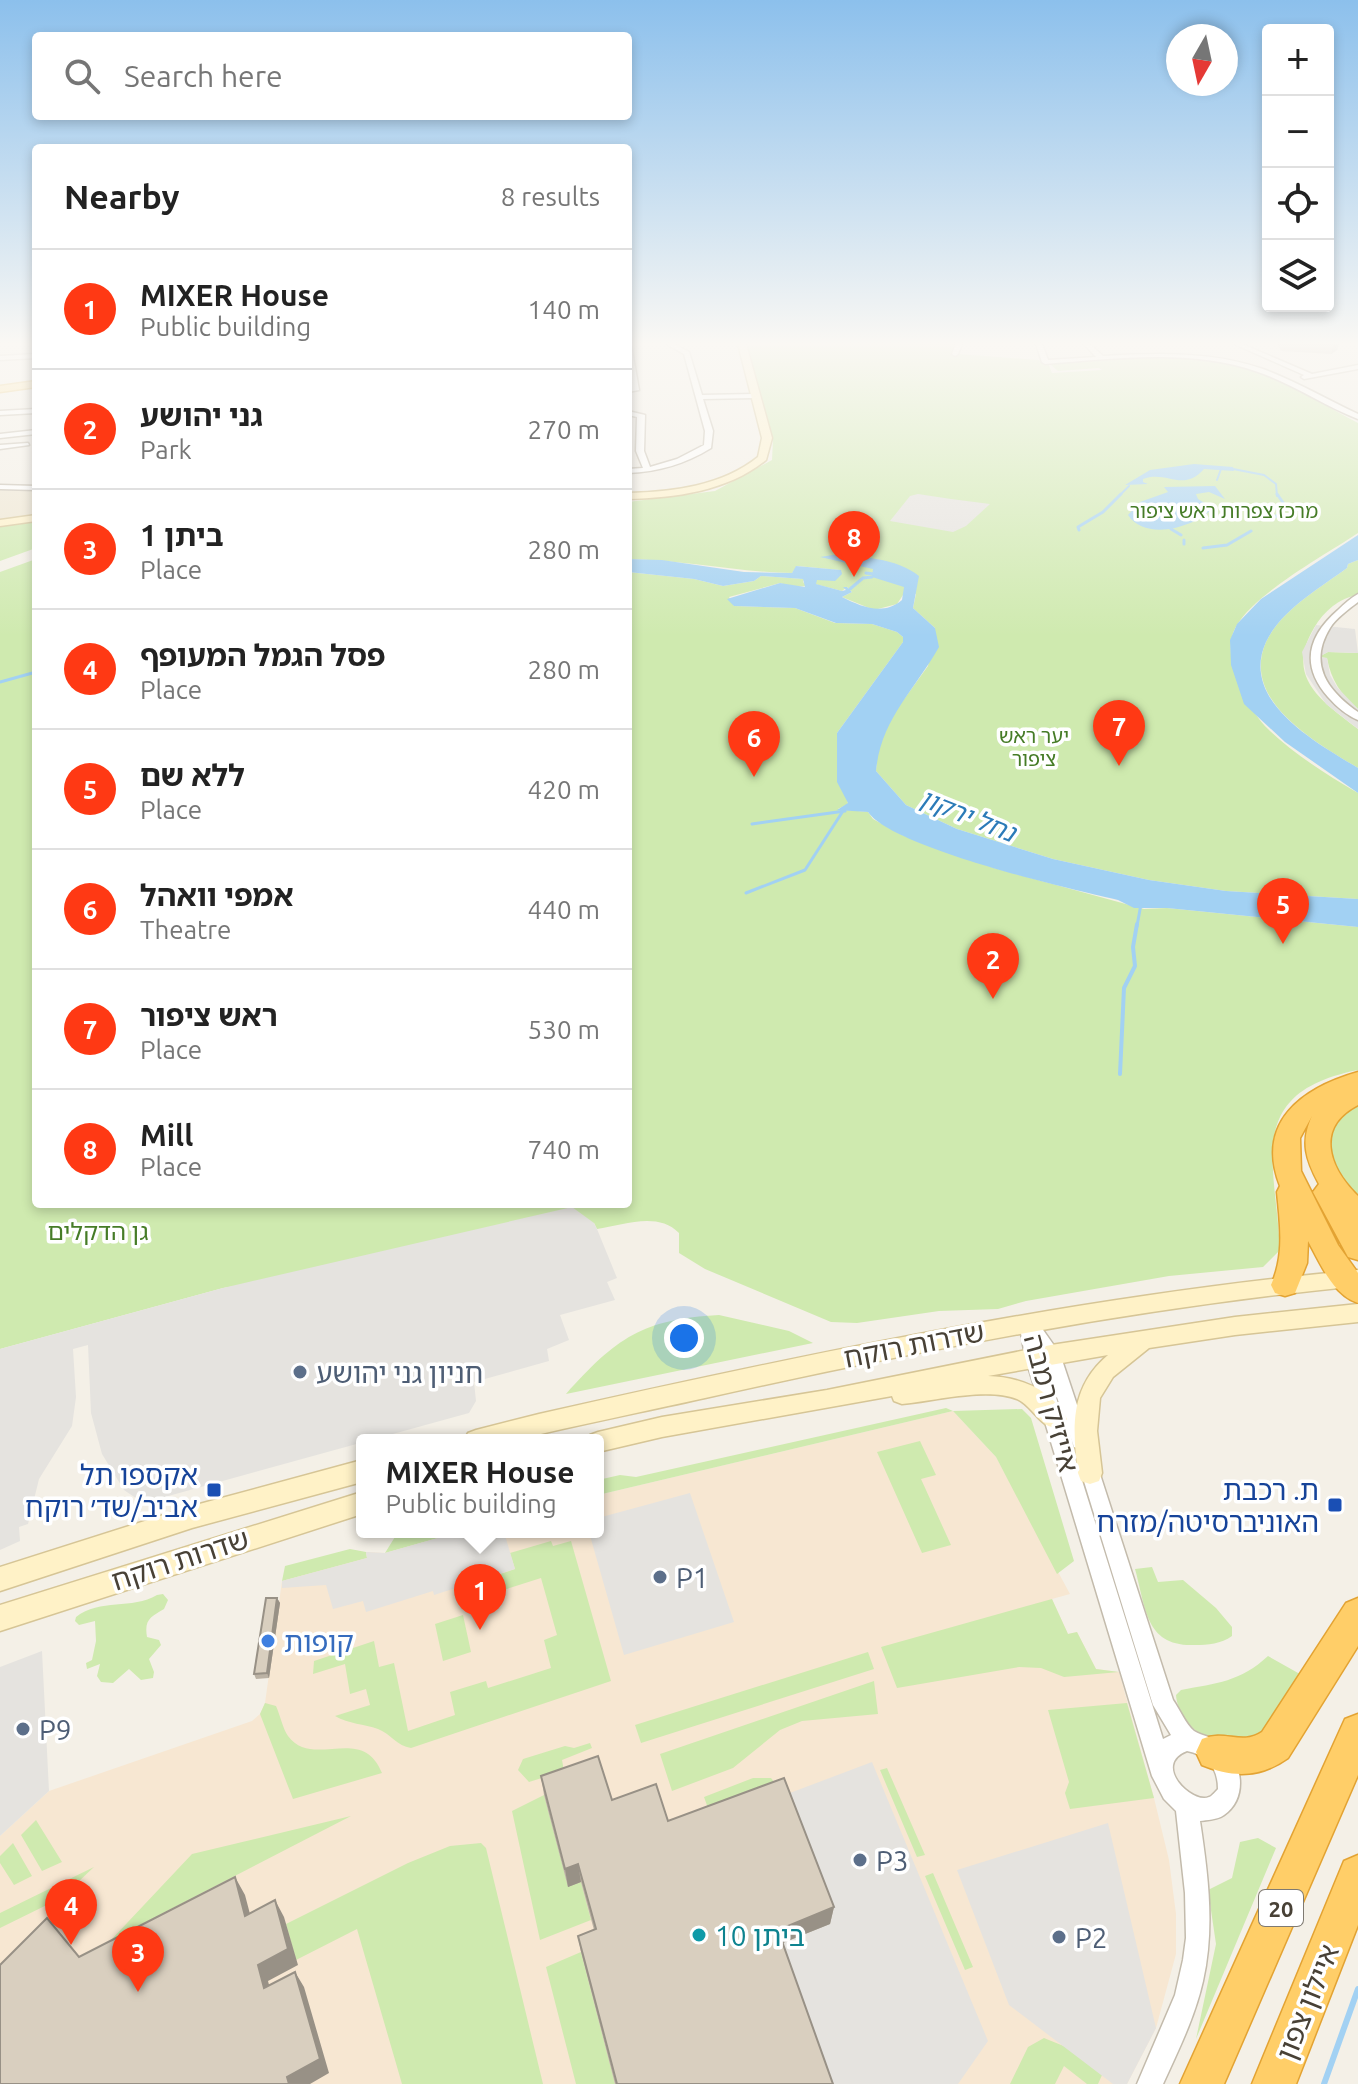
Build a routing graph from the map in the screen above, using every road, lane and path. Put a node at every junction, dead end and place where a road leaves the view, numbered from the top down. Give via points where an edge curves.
1 (640, 441) edge
2 (708, 441) edge
3 (767, 441) edge
4 (25, 445) dead end
5 (0, 447) edge
6 (648, 470) junction
7 (632, 471) edge
8 (0, 487) edge
9 (32, 488) edge
10 (632, 496) edge
11 (32, 519) edge
12 (0, 523) edge
13 (1358, 597) edge
14 (1358, 717) edge
15 (1358, 1081) edge
16 (1358, 1094) edge
17 (1327, 1114) junction
18 (1286, 1162) junction
19 (1358, 1212) edge
20 (1358, 1249) edge
21 (1353, 1283) edge
22 (1285, 1285) junction
23 (1358, 1313) edge
24 (1028, 1322) junction
25 (1145, 1341) junction
26 (1043, 1355) junction
27 (827, 1400) junction
28 (1055, 1419) junction
29 (503, 1434) edge
30 (604, 1441) edge
31 (356, 1473) edge
32 (1090, 1473) junction
33 (356, 1505) edge
34 (0, 1579) edge
35 (1358, 1615) edge
36 (0, 1618) edge
37 (1358, 1732) edge
38 (1201, 1746) junction
39 (1161, 1769) junction
40 (1186, 1805) junction
41 (1358, 1875) edge
42 (1150, 2084) edge
43 (1202, 2084) edge
44 (1274, 2084) edge

1 - 6 street
2 - 6 street via 686,461
3 - 10 main road via 766,454 757,464 694,489
4 - 5 street
6 - 7 street
8 - 9 street
11 - 12 main road
13 - 14 street via 1327,624 1314,660 1326,688
15 - 18 highway via 1320,1094 1304,1106 1287,1136
16 - 17 highway
17 - 19 highway via 1317,1136 1320,1162
17 - 20 highway via 1312,1138 1314,1161
18 - 21 highway via 1293,1186
18 - 22 highway via 1295,1242
21 - 22 main road, שדרות רוקח
22 - 24 main road, שדרות רוקח
23 - 25 main road, שדרות רוקח
24 - 26 street, אייזיק רמבה
24 - 29 main road, שדרות רוקח
25 - 26 main road, שדרות רוקח
25 - 32 main road via 1104,1369 1087,1398 1084,1430
26 - 27 main road, שדרות רוקח
26 - 28 street, אייזיק רמבה
26 - 32 street, אייזיק רמבה
27 - 28 main road via 1003,1388 1026,1392
27 - 30 main road, שדרות רוקח
28 - 39 street, אייזיק רמבה
31 - 34 main road, שדרות רוקח via 192,1517
32 - 38 street, אייזיק רמבה via 1164,1705
33 - 36 main road, שדרות רוקח
35 - 38 highway via 1265,1754 1244,1759
37 - 43 highway, 20
38 - 39 street via 1170,1745
38 - 40 street via 1229,1772 1229,1793 1225,1802 1208,1810
39 - 40 street via 1169,1789
40 - 42 street via 1198,1890 1193,1973
41 - 44 highway, איילון צפון / 20

